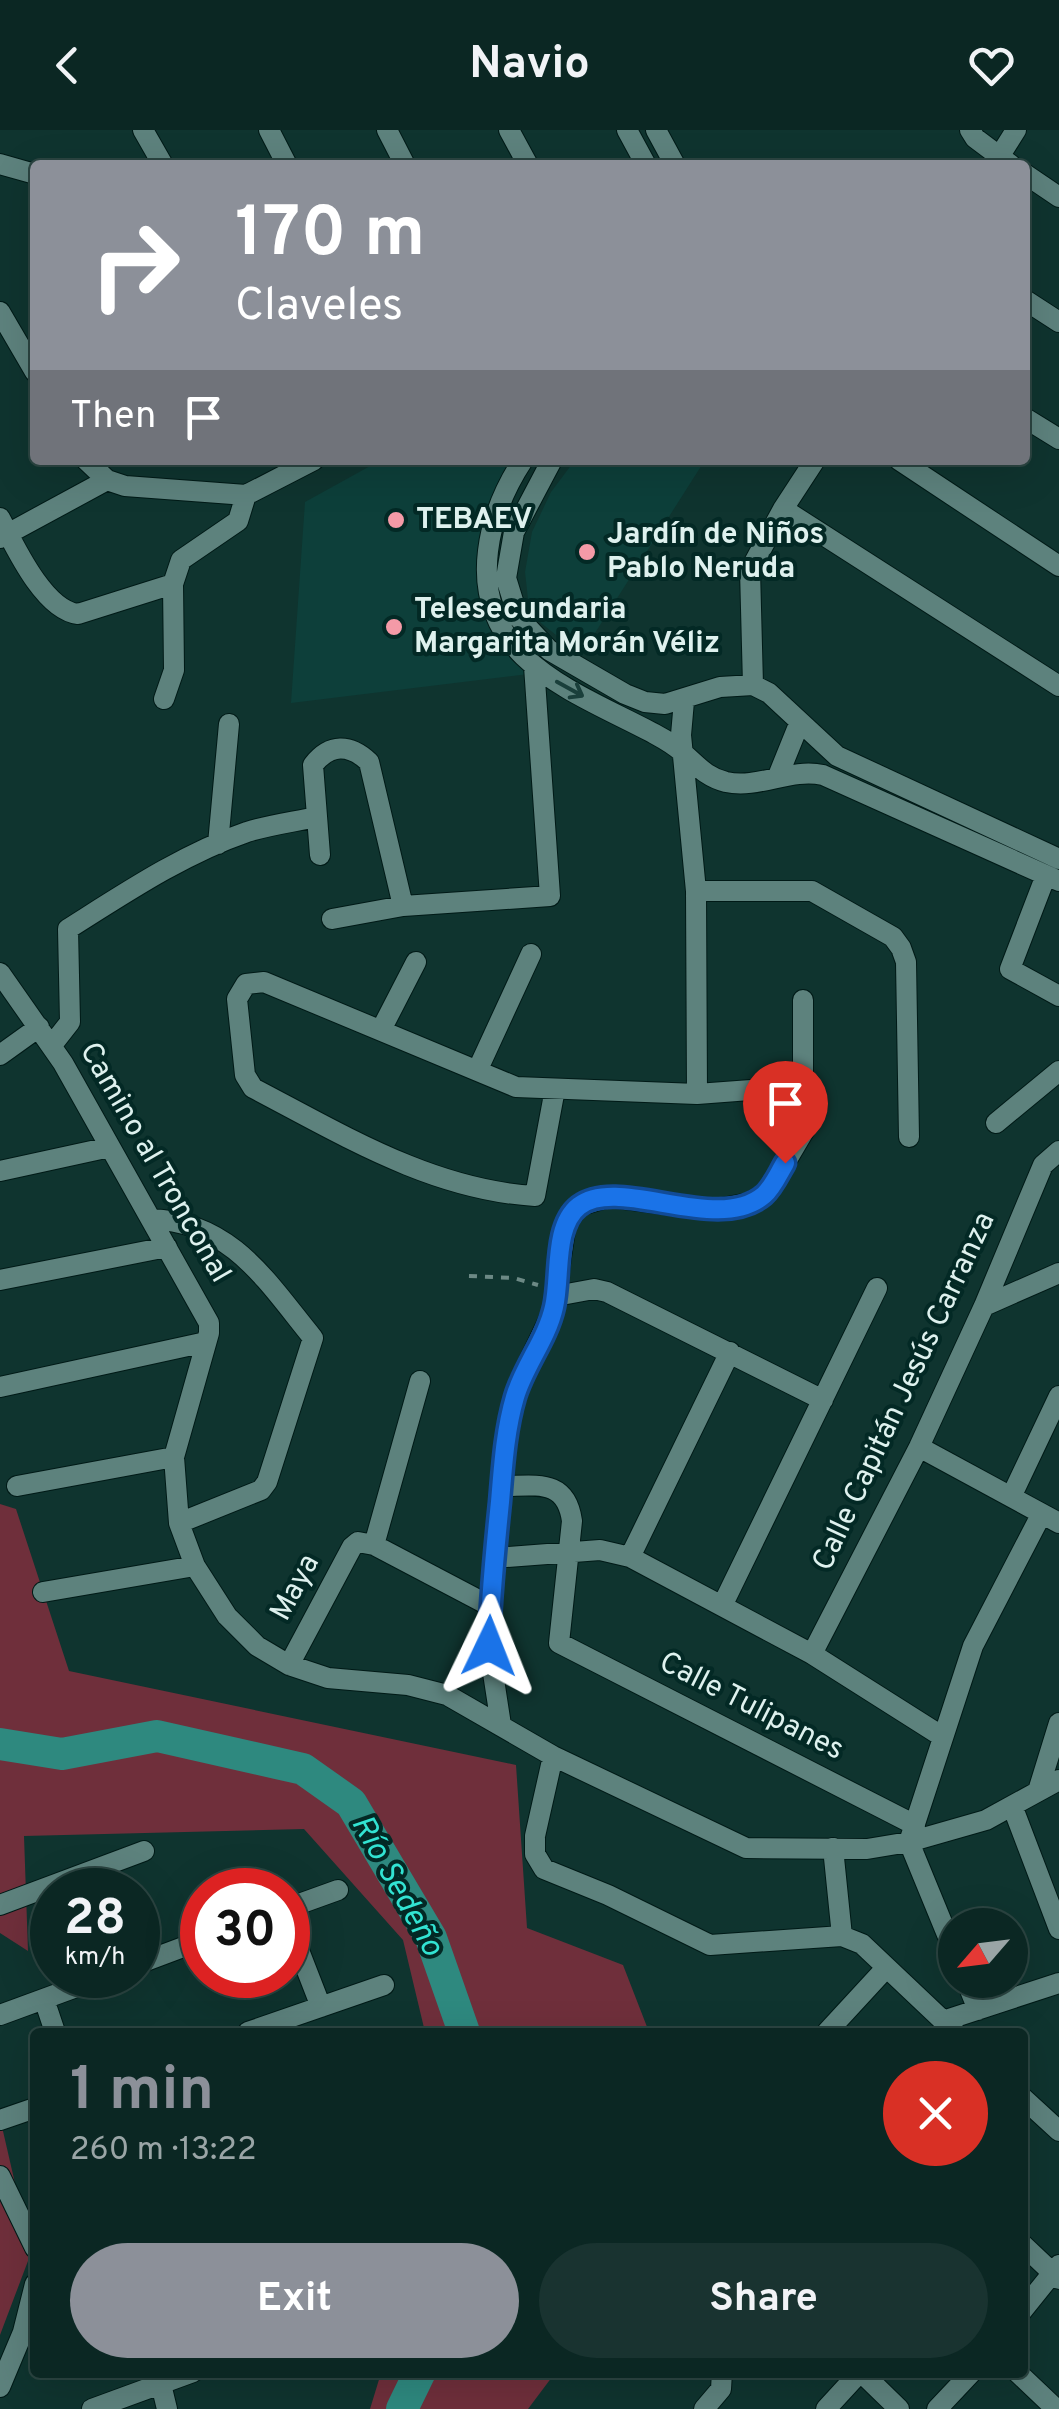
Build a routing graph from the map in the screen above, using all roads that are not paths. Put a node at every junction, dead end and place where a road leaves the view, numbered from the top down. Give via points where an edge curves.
1 (143, 130) edge
2 (268, 130) edge
3 (387, 130) edge
4 (509, 130) edge
5 (628, 130) edge
6 (656, 130) edge
7 (970, 130) edge
8 (1016, 130) edge
9 (160, 160) edge
10 (284, 160) edge
11 (402, 160) edge
12 (525, 160) edge
13 (643, 160) edge
14 (665, 160) edge
15 (999, 160) edge
16 (1002, 160) edge
17 (0, 164) edge
18 (30, 173) edge
19 (1030, 177) edge
20 (1059, 197) edge
21 (1030, 303) edge
22 (0, 312) edge
23 (1059, 322) edge
24 (30, 363) edge
25 (1030, 421) edge
26 (1059, 439) edge
27 (91, 465) edge
28 (305, 465) edge
29 (520, 465) edge
30 (549, 465) edge
31 (812, 465) edge
32 (907, 465) edge
33 (107, 480) junction
34 (246, 496) junction
35 (783, 509) junction
36 (3, 530) edge
37 (1059, 566) edge
38 (173, 584) junction
39 (534, 666) junction
40 (753, 685) junction
41 (1059, 686) edge
42 (164, 698) dead end
43 (684, 701) junction
44 (229, 724) dead end
45 (799, 724) junction
46 (683, 752) junction
47 (778, 776) junction
48 (316, 817) junction
49 (218, 844) junction
50 (320, 855) dead end
51 (1055, 872) edge
52 (696, 891) junction
53 (403, 906) junction
54 (332, 919) dead end
55 (531, 954) dead end
56 (416, 962) dead end
57 (0, 973) edge
58 (1059, 996) edge
59 (803, 1000) dead end
60 (381, 1030) junction
61 (45, 1036) junction
62 (0, 1055) edge
63 (478, 1070) junction
64 (1059, 1070) edge
65 (803, 1086) junction
66 (555, 1090) junction
67 (696, 1094) junction
68 (996, 1123) dead end
69 (909, 1136) dead end
70 (110, 1147) junction
71 (1055, 1154) edge
72 (0, 1171) edge
73 (151, 1219) junction
74 (167, 1247) junction
75 (1059, 1273) edge
76 (0, 1280) edge
77 (877, 1288) dead end
78 (556, 1296) junction
79 (984, 1306) junction
80 (206, 1342) junction
81 (730, 1352) junction
82 (420, 1381) dead end
83 (0, 1387) edge
84 (1059, 1396) edge
85 (824, 1400) junction
86 (1053, 1424) edge
87 (919, 1448) junction
88 (174, 1456) junction
89 (17, 1486) dead end
90 (502, 1486) junction
91 (1012, 1495) junction
92 (1050, 1519) edge
93 (179, 1523) junction
94 (367, 1543) junction
95 (570, 1554) junction
96 (630, 1557) junction
97 (494, 1558) junction
98 (194, 1566) junction
99 (43, 1592) dead end
100 (490, 1606) junction
101 (722, 1606) junction
102 (812, 1654) junction
103 (290, 1665) junction
104 (1059, 1723) edge
105 (501, 1724) junction
106 (943, 1737) junction
107 (553, 1756) junction
108 (1059, 1780) edge
109 (1038, 1792) junction
110 (1012, 1808) junction
111 (912, 1833) junction
112 (833, 1848) junction
113 (144, 1850) dead end
114 (338, 1890) dead end
115 (310, 1900) edge
116 (0, 1905) edge
117 (939, 1908) edge
118 (1059, 1930) edge
119 (842, 1936) junction
120 (886, 1968) junction
121 (310, 1979) edge
122 (384, 1985) dead end
123 (1057, 1988) edge
124 (973, 1998) edge
125 (44, 1999) joint
126 (321, 2007) junction
127 (978, 2010) junction
128 (0, 2015) edge
129 (949, 2027) edge
130 (54, 2028) edge
131 (260, 2028) edge
132 (831, 2028) edge
133 (1028, 2103) edge
134 (30, 2110) edge
135 (0, 2120) edge
136 (1059, 2132) edge
137 (0, 2176) edge
138 (30, 2220) edge
139 (1028, 2249) edge
140 (1057, 2272) edge
141 (1028, 2304) edge
142 (29, 2329) edge
143 (173, 2378) edge
144 (176, 2378) edge
145 (723, 2378) edge
146 (854, 2378) edge
147 (866, 2378) edge
148 (966, 2378) edge
149 (1023, 2378) edge
150 (0, 2387) edge
151 (92, 2409) edge
152 (167, 2409) edge
153 (704, 2409) edge
154 (826, 2409) edge
155 (899, 2409) edge
156 (937, 2409) edge
157 (1056, 2409) edge

1 - 9 street
2 - 10 street
3 - 11 street
4 - 12 street
5 - 13 street
6 - 14 street
7 - 15 street
8 - 16 street
17 - 18 street
19 - 20 street
21 - 23 street
22 - 24 street
25 - 26 street
27 - 33 street
28 - 34 street
29 - 39 street via 495,515 485,573 497,625
30 - 43 street via 523,510 508,556 518,617 549,650 624,694 665,704
31 - 35 street
32 - 37 street
33 - 34 street
33 - 36 street
34 - 38 street via 238,520 181,560
35 - 40 street via 750,570
35 - 41 street
36 - 38 street via 64,612 78,614
38 - 42 street via 174,670
39 -> 46 street
39 - 53 street via 550,896
40 - 43 street via 720,687
40 - 45 street
43 - 46 street
44 - 49 street
45 - 47 street
45 - 51 street via 837,756
46 - 47 street via 698,769 731,783
46 - 52 street
47 - 51 street via 824,775
48 - 49 street
48 - 50 street
48 - 53 street via 313,764 340,746 357,751 369,762
49 - 61 street via 68,928 70,1022
51 - 58 street via 1010,969
52 - 67 street
52 - 69 street via 812,891 901,948
53 - 54 street
55 - 63 street
56 - 60 street
57 - 61 street, Camino al Tronconal
59 - 65 street
60 - 63 street
60 - 66 street via 264,982 246,984 236,999 253,1088 388,1159 486,1191 535,1196
61 - 62 street
61 - 70 street, Camino al Tronconal
63 - 66 street via 516,1087
64 - 68 street
65 - 67 street
65 - 78 street via 807,1126 761,1198 711,1210 609,1197 579,1206 563,1235
66 - 67 street
70 - 72 street
70 - 73 street, Camino al Tronconal
71 - 79 street, Calle Capitán Jesús Carranza via 1043,1165
73 - 74 street, Camino al Tronconal
73 - 93 street via 194,1225 236,1248 313,1338 267,1482
74 - 76 street
74 - 80 street, Camino al Tronconal via 209,1323
75 - 79 street
77 - 85 street
78 - 81 street via 607,1292
78 - 90 street via 515,1397
79 - 87 street, Calle Capitán Jesús Carranza
80 - 83 street
80 - 88 street
81 - 85 street
81 - 96 street
82 - 94 street, Maya
84 - 86 street
85 - 101 street
86 - 91 street
87 - 91 street
87 - 102 street, Calle Capitán Jesús Carranza
88 - 89 street
88 - 93 street
90 - 95 street via 547,1486 565,1498
90 - 97 street
91 - 92 street
92 - 106 street via 973,1646
93 - 98 street
94 - 100 street
94 - 103 street, Maya via 352,1547
95 - 96 street via 600,1550
95 - 97 street
95 - 111 street, Calle Tulipanes via 559,1644
96 - 101 street
97 - 100 street
98 - 99 street
98 - 103 street via 241,1633
100 - 105 street
101 - 102 street
102 - 106 street
103 - 105 street via 328,1678 430,1689
104 - 109 street
105 - 107 street
106 - 111 street
107 - 112 street via 746,1848
107 - 119 street via 535,1836 544,1869 710,1945
108 - 109 street
109 - 110 street
110 - 111 street via 986,1820
110 - 118 street
111 - 112 street via 867,1849
111 - 117 street
112 - 119 street
113 - 116 street
114 - 115 street
119 - 120 street via 862,1944
120 - 129 street
120 - 132 street
121 - 126 street
122 - 126 street
123 - 127 street
124 - 127 street
125 - 128 street
125 - 130 street
126 - 131 street
127 - 129 street
133 - 136 street
134 - 135 street
137 - 138 street
139 - 140 street
140 - 141 street
142 - 150 street
143 - 151 street
144 - 152 street
145 - 153 street via 722,2389
146 - 154 street
147 - 155 street
148 - 156 street
149 - 157 street

